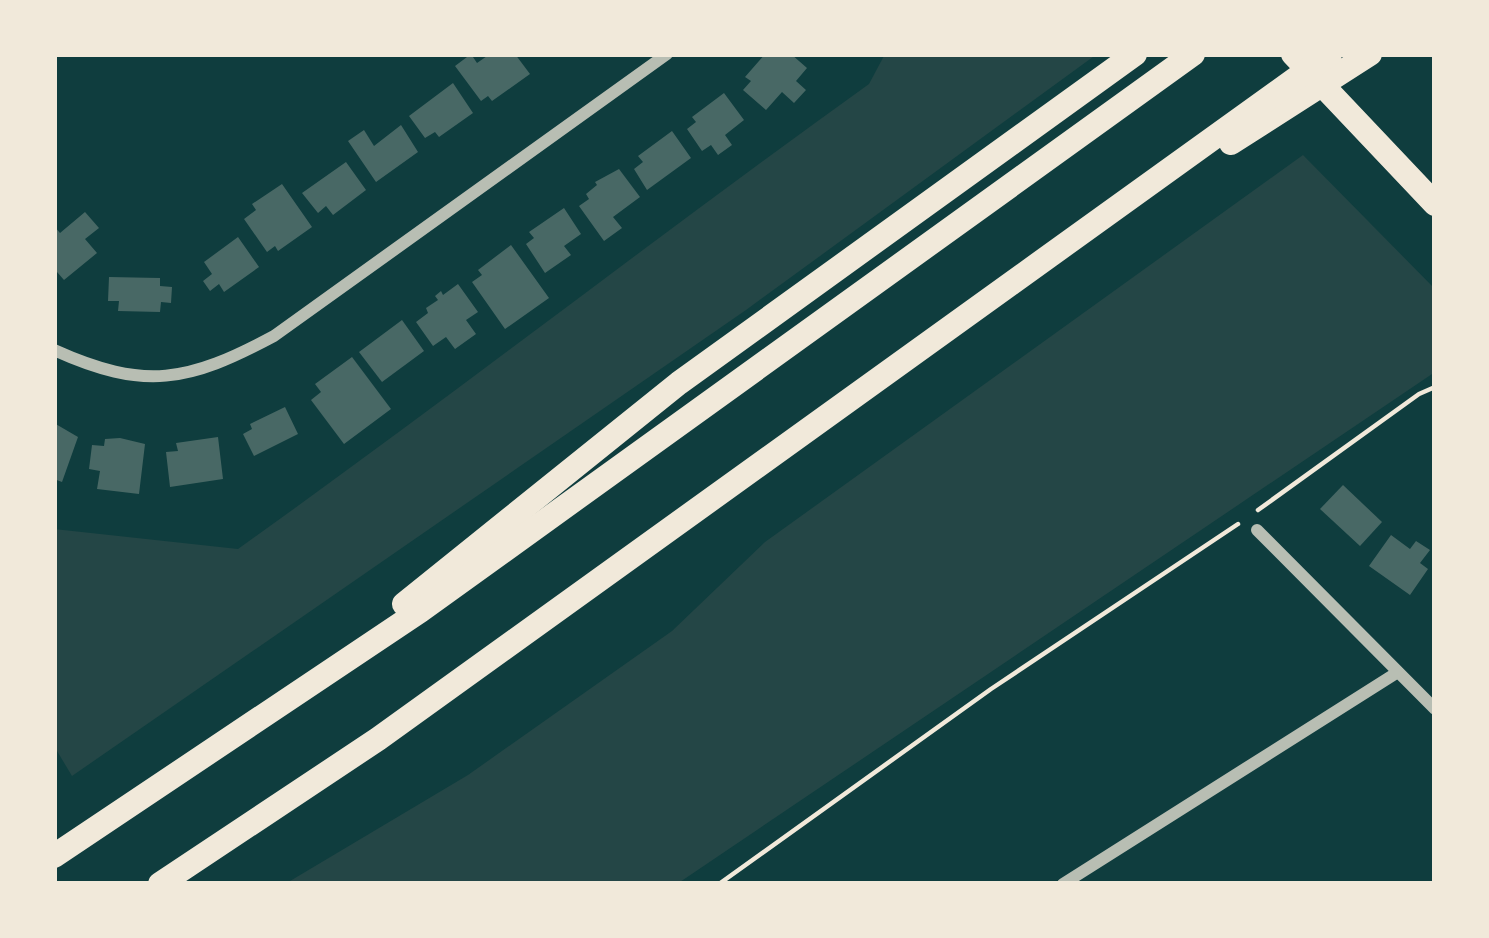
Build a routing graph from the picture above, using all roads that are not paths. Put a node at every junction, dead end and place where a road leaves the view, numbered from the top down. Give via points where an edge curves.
1 (667, 54) edge
2 (1135, 54) edge
3 (1193, 54) edge
4 (1293, 54) edge
5 (1370, 54) edge
6 (1338, 62) edge
7 (1434, 203) edge
8 (54, 350) edge
9 (1257, 530) dead end
10 (1399, 672) junction
11 (1435, 709) edge
12 (248, 730) junction
13 (54, 856) edge
14 (160, 884) edge
15 (1063, 884) edge

1 - 8 street via 274,336 216,367 129,376
2 - 12 main road via 679,383
3 - 12 main road
4 - 7 main road
5 - 6 main road
6 - 14 main road via 1085,231 378,739
9 - 10 street
10 - 11 street
10 - 15 street
12 - 13 main road

